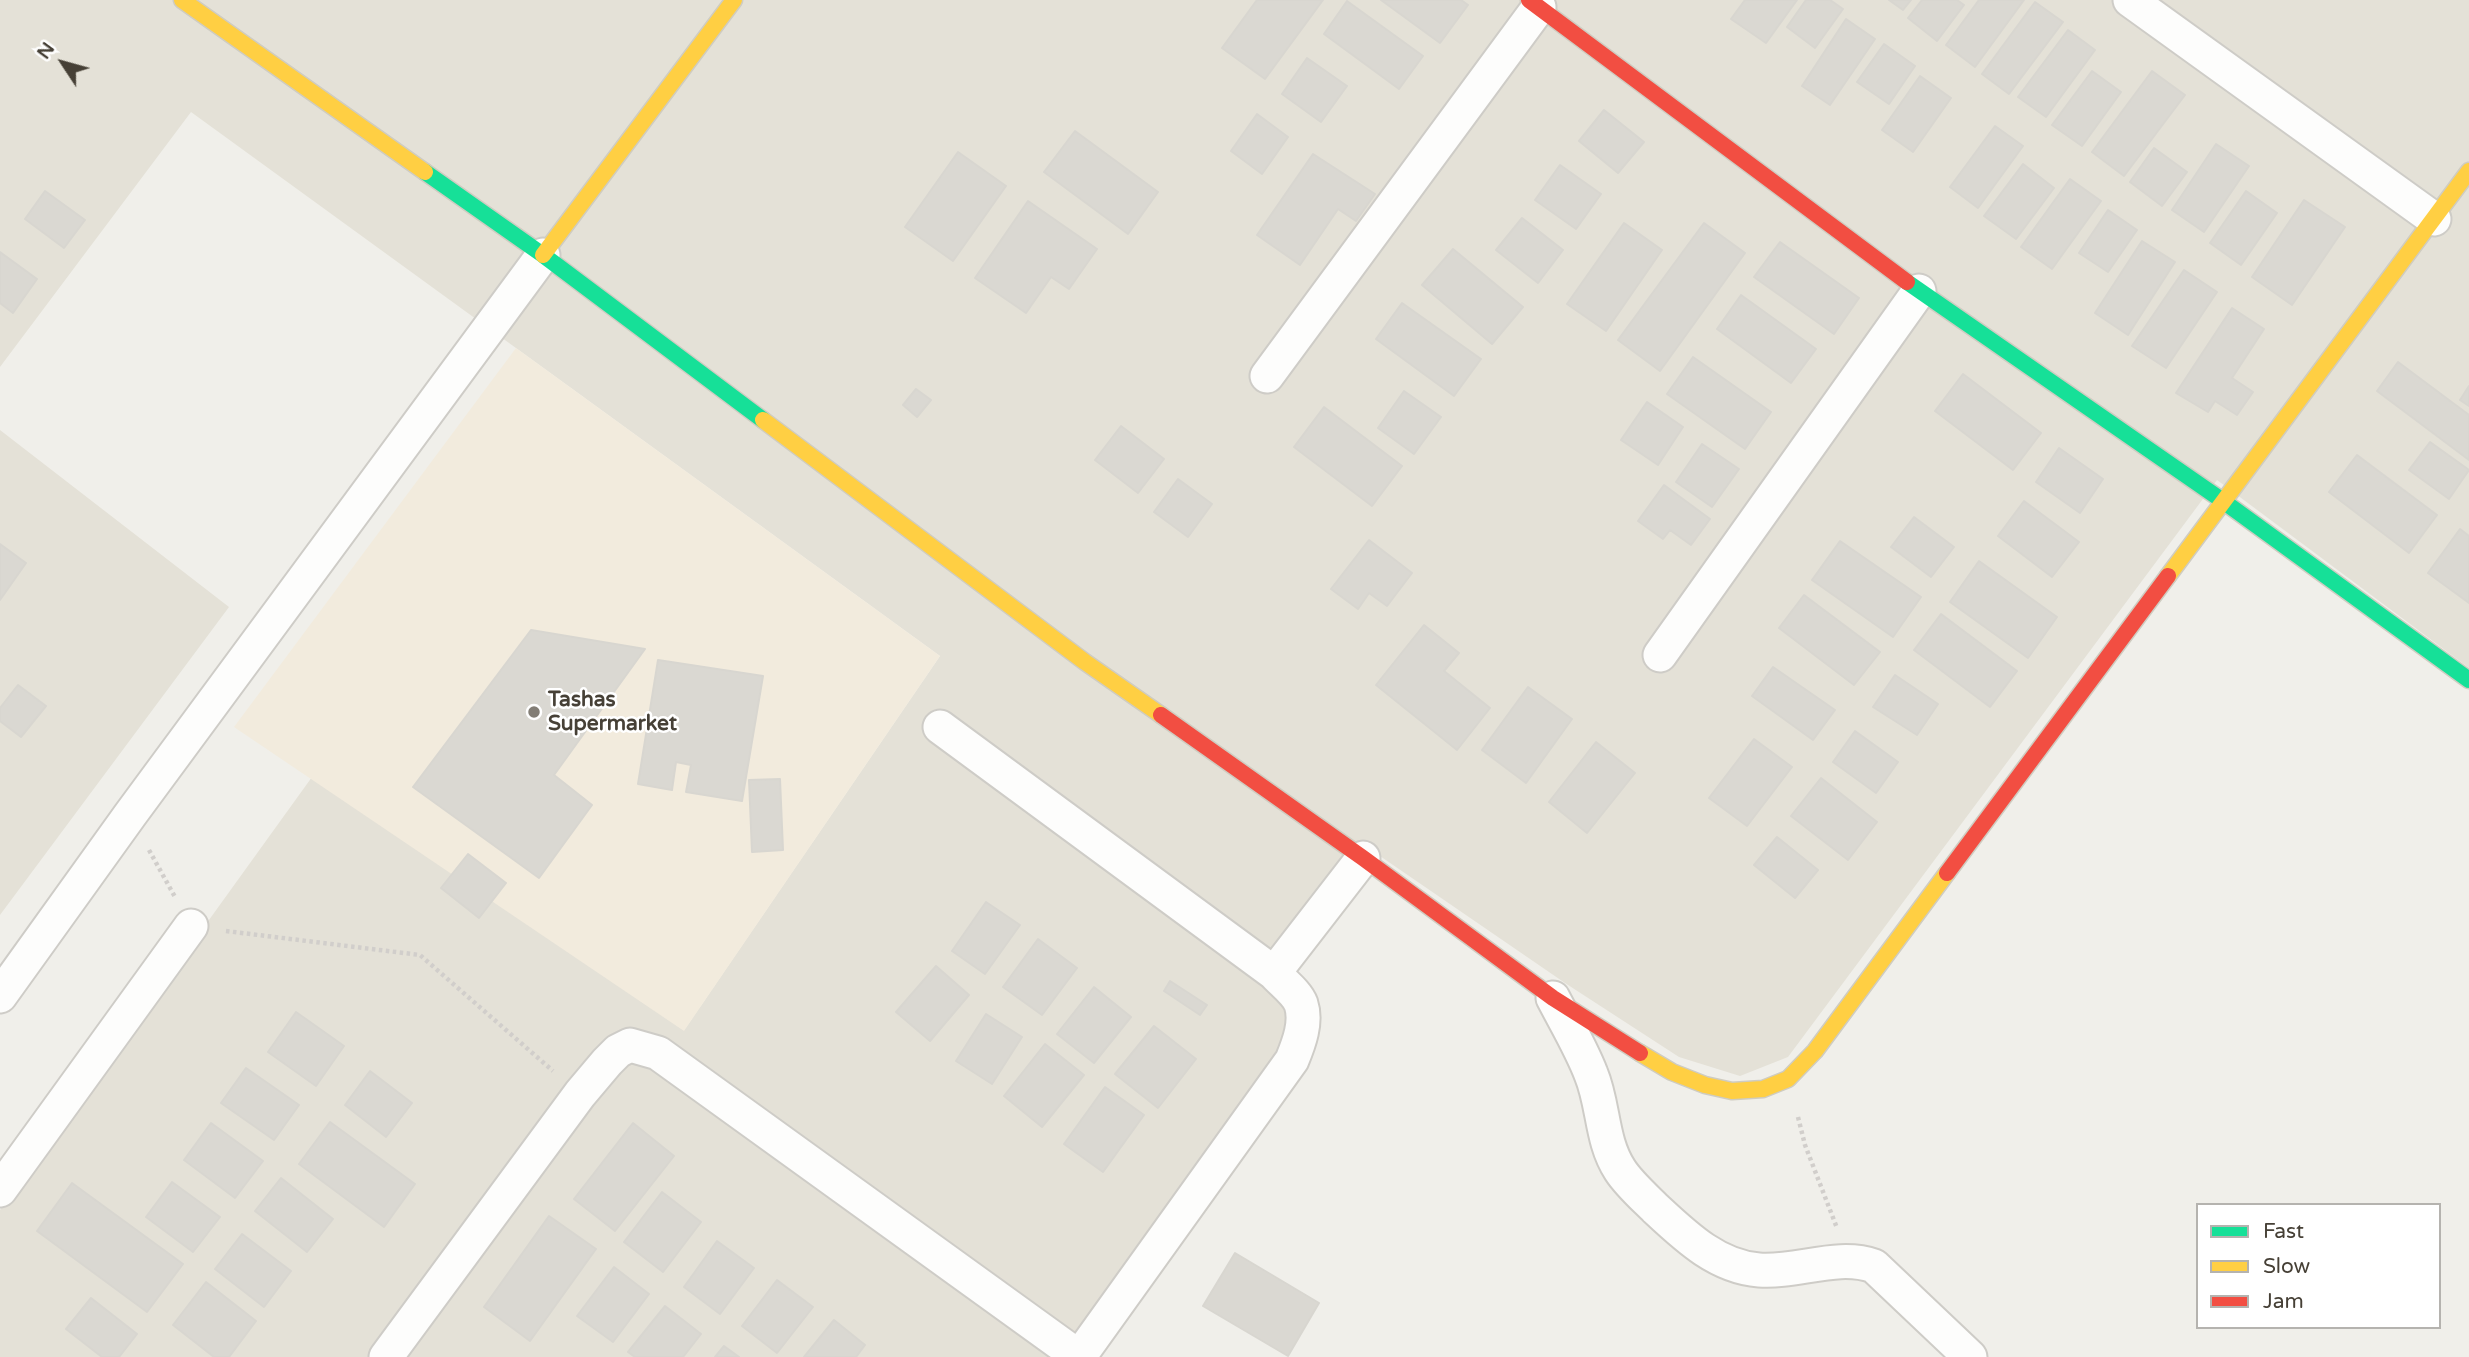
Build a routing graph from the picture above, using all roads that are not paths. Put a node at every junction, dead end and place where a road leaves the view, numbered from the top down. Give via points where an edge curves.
1 (181, 0) edge
2 (734, 0) edge
3 (2130, 0) edge
4 (1534, 3) edge
5 (2469, 172) edge
6 (2434, 219) junction
7 (543, 255) junction
8 (1919, 291) junction
9 (1267, 376) dead end
10 (2223, 501) junction
11 (1660, 655) dead end
12 (2469, 680) edge
13 (940, 727) dead end
14 (1363, 858) junction
15 (191, 926) road end
16 (1274, 973) junction
17 (0, 996) edge
18 (1553, 998) junction
19 (0, 1190) edge
20 (391, 1355) edge
21 (1079, 1357) edge
22 (1970, 1357) edge

1 - 7 street
2 - 7 street
3 - 6 street
4 - 8 street
4 - 9 street
5 - 6 street
6 - 10 street
7 - 14 street via 1085,662
7 - 17 street
8 - 10 street
8 - 11 street
10 - 12 street
10 - 18 street via 1815,1051 1788,1079 1763,1089 1732,1091 1706,1085 1672,1072
13 - 16 street
14 - 16 street
14 - 18 street
15 - 19 street
16 - 21 street via 1300,1002 1301,1039 1292,1060
18 - 22 street via 1592,1076 1607,1142 1620,1170 1690,1240 1722,1261 1758,1270 1842,1262 1874,1266
20 - 21 street via 580,1094 618,1051 630,1045 658,1053

